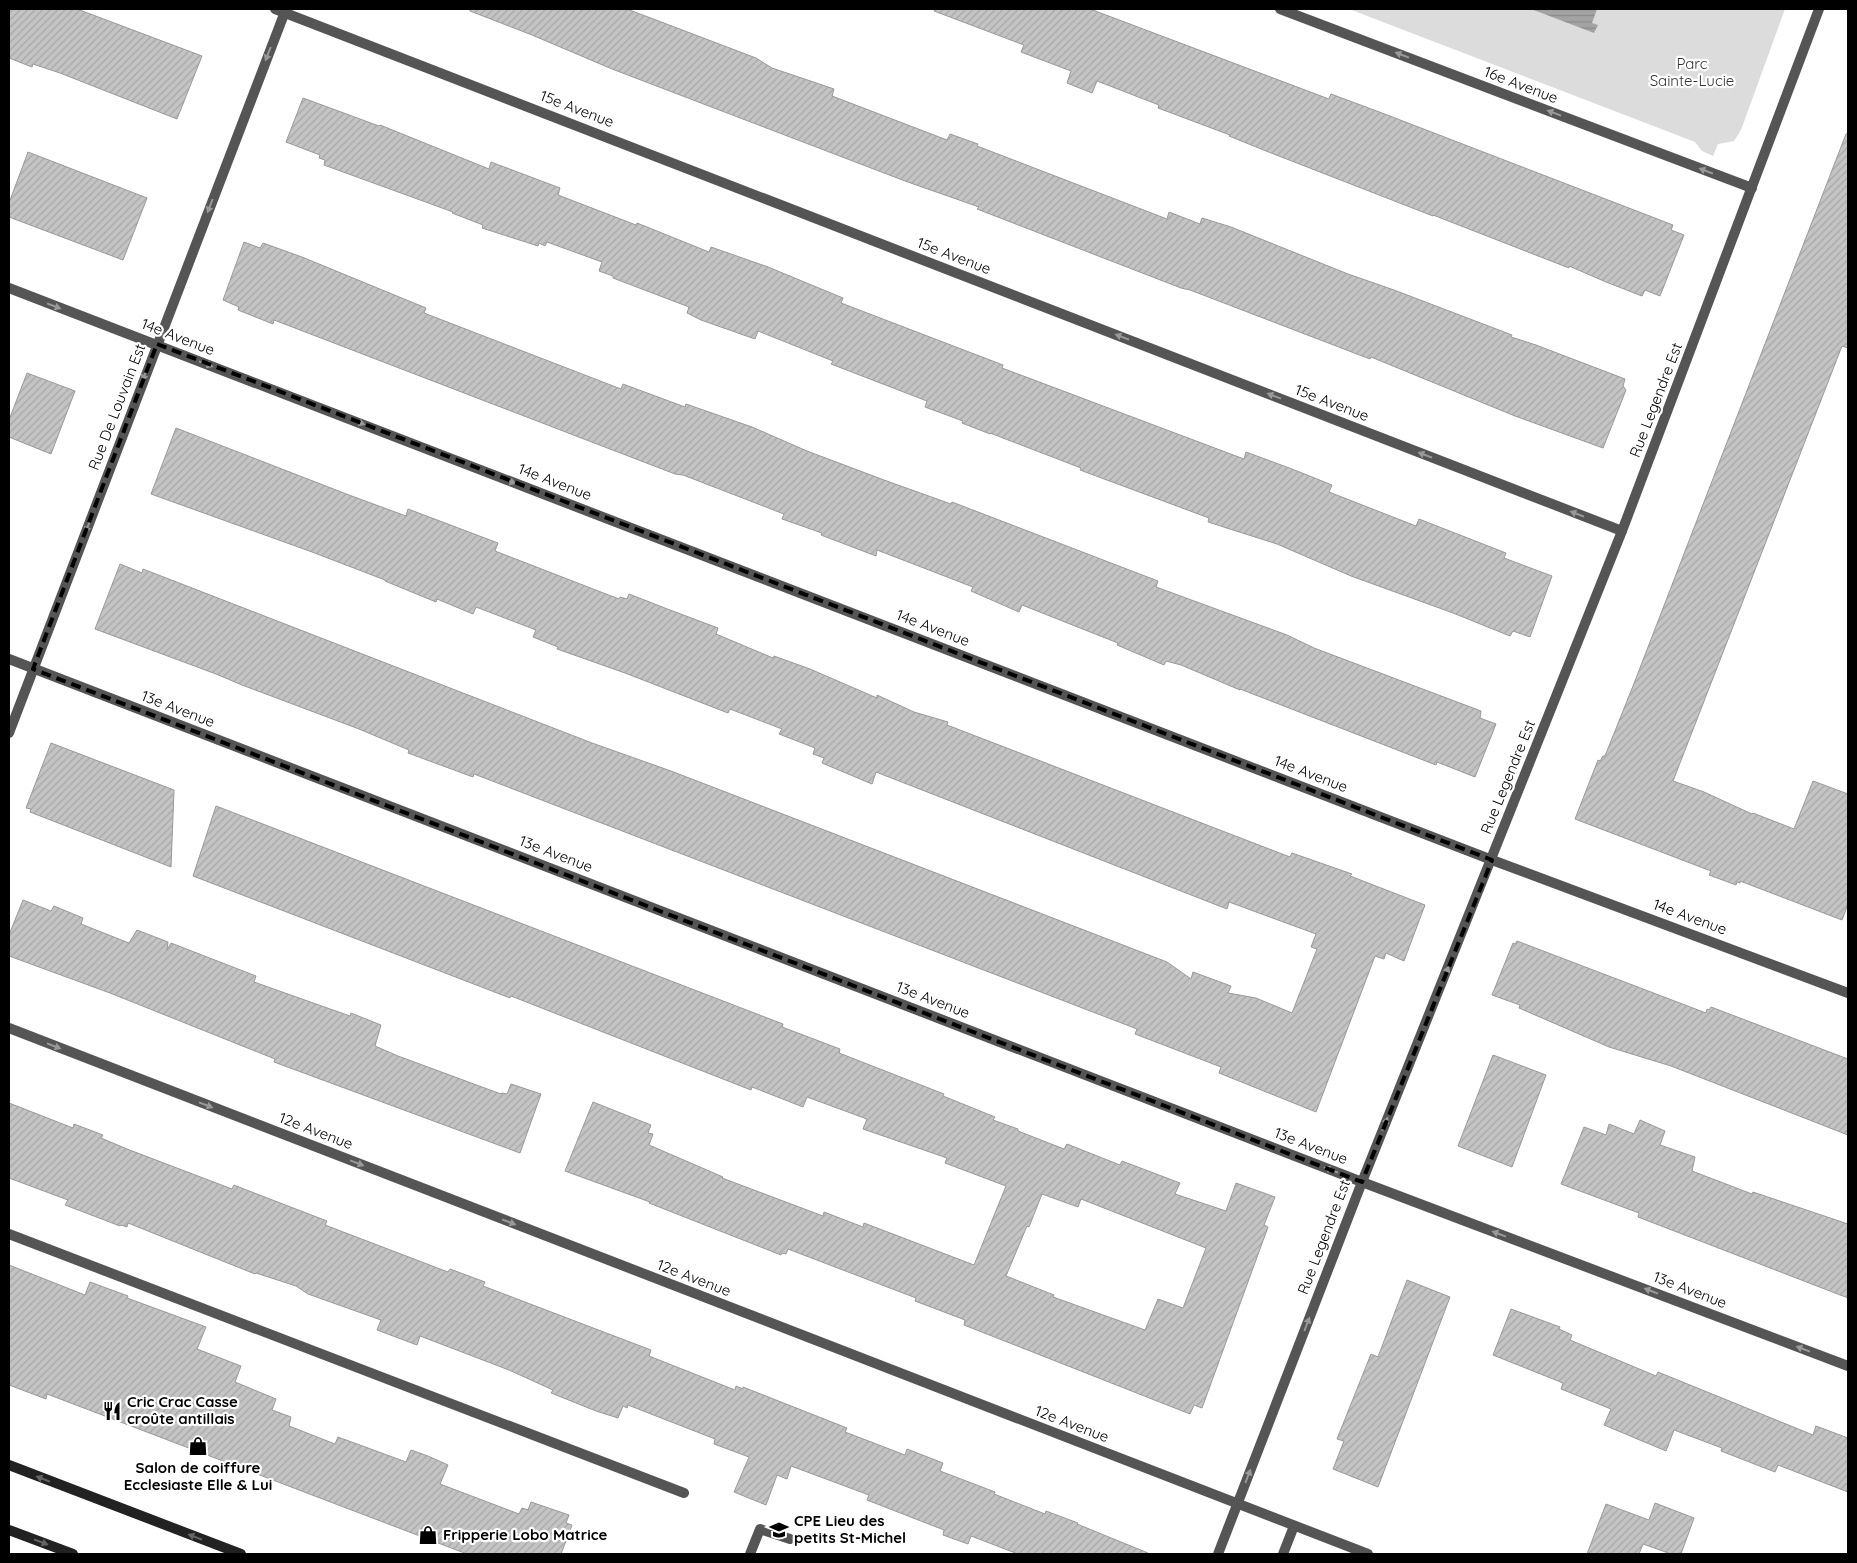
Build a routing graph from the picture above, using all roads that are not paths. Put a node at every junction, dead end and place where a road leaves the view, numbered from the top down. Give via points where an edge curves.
1 (1280, 9) edge
2 (1819, 9) edge
3 (282, 10) edge
4 (1752, 188) junction
5 (9, 288) edge
6 (157, 344) junction
7 (1622, 531) junction
8 (9, 660) edge
9 (33, 669) junction
10 (9, 733) edge
11 (1492, 860) junction
12 (1848, 993) edge
13 (9, 1028) edge
14 (1362, 1182) junction
15 (9, 1234) edge
16 (1848, 1366) edge
17 (9, 1465) edge
18 (684, 1493) dead end
19 (1238, 1504) junction
20 (1294, 1526) junction
21 (9, 1530) edge
22 (790, 1539) dead end
23 (73, 1554) edge
24 (241, 1554) edge
25 (750, 1554) edge
26 (1218, 1554) edge
27 (1283, 1554) edge
28 (1368, 1554) edge

4 -> 1 street, 16e Avenue
2 - 4 street, Rue Legendre Est
3 -> 6 street, Rue De Louvain Est
7 -> 3 street, 15e Avenue
4 - 7 street, Rue Legendre Est
5 -> 6 street, 14e Avenue
6 -> 9 street, Rue De Louvain Est
6 -> 11 street, 14e Avenue
7 - 11 street, Rue Legendre Est
8 - 9 street, 13e Avenue
9 - 10 street, Rue De Louvain Est
14 -> 9 street, 13e Avenue
11 - 12 street, 14e Avenue
14 -> 11 street, Rue Legendre Est
13 -> 19 street, 12e Avenue
16 -> 14 street, 13e Avenue
19 -> 14 street, Rue Legendre Est
15 - 18 street
24 -> 17 main road
19 - 20 street, 12e Avenue
19 - 26 street, Rue Legendre Est
20 - 27 street
20 - 28 street, 12e Avenue
21 -> 23 main road
22 - 25 street via 760,1529

